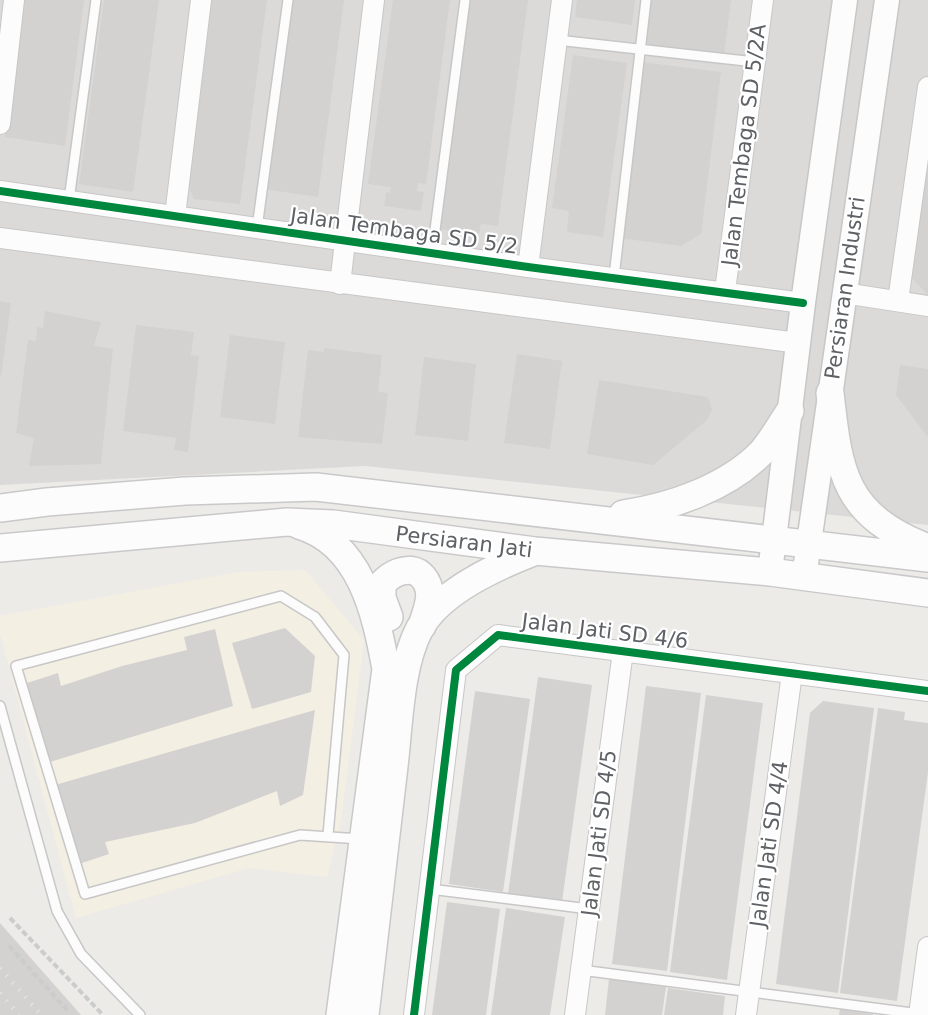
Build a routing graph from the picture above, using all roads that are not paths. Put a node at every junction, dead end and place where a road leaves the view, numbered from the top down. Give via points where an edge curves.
1 (14, 0) edge
2 (96, 0) edge
3 (201, 0) edge
4 (288, 0) edge
5 (374, 0) edge
6 (465, 0) edge
7 (562, 0) edge
8 (646, 0) edge
9 (763, 0) edge
10 (845, 0) edge
11 (886, 0) edge
12 (557, 40) junction
13 (640, 49) junction
14 (755, 62) junction
15 (928, 87) edge
16 (0, 124) edge
17 (0, 191) edge
18 (69, 200) junction
19 (175, 216) junction
20 (257, 228) junction
21 (0, 238) edge
22 (346, 240) junction
23 (432, 253) junction
24 (528, 267) junction
25 (614, 277) junction
26 (340, 284) junction
27 (725, 291) junction
28 (844, 293) junction
29 (898, 301) junction
30 (803, 303) junction
31 (928, 306) edge
32 (798, 343) junction
33 (830, 393) junction
34 (790, 411) junction
35 (0, 508) edge
36 (590, 519) junction
37 (286, 522) junction
38 (775, 539) junction
39 (809, 544) junction
40 (0, 548) edge
41 (928, 548) edge
42 (535, 551) junction
43 (928, 558) edge
44 (770, 572) junction
45 (804, 577) junction
46 (928, 593) edge
47 (422, 626) junction
48 (623, 651) junction
49 (386, 669) junction
50 (792, 673) junction
51 (928, 691) edge
52 (0, 706) edge
53 (328, 835) junction
54 (364, 839) junction
55 (430, 889) junction
56 (589, 909) junction
57 (928, 947) edge
58 (581, 970) junction
59 (748, 993) junction
60 (922, 1014) edge
61 (140, 1015) edge
62 (340, 1015) edge
63 (365, 1015) edge
64 (414, 1015) edge
65 (575, 1015) edge
66 (746, 1015) edge

1 - 16 street
2 - 18 lane
3 - 19 street
4 - 20 lane
5 - 22 street
6 - 23 lane
7 - 12 street
8 - 13 lane
9 - 14 street, Jalan Tembaga SD 5/2A
10 - 30 street, Persiaran Industri
11 - 28 street, Persiaran Industri
12 - 13 lane
12 - 24 street
13 - 14 lane
13 - 25 lane
14 - 27 street, Jalan Tembaga SD 5/2A
15 - 29 street
17 - 18 street, Jalan Tembaga SD 5/2
18 - 19 street, Jalan Tembaga SD 5/2
19 - 20 street, Jalan Tembaga SD 5/2
20 - 22 street, Jalan Tembaga SD 5/2
21 - 26 street
22 - 23 street, Jalan Tembaga SD 5/2
22 - 26 street
23 - 24 street, Jalan Tembaga SD 5/2
24 - 25 street, Jalan Tembaga SD 5/2
25 - 27 street, Jalan Tembaga SD 5/2
26 - 32 street
27 - 30 street, Jalan Tembaga SD 5/2
28 - 29 street
28 - 33 street, Persiaran Industri
29 - 31 street
30 - 32 street, Persiaran Industri
32 - 34 street, Persiaran Industri
33 - 39 street, Persiaran Industri
33 - 41 main road via 837,456 855,495 882,526
34 - 36 main road via 761,452 715,485 652,510
34 - 38 street, Persiaran Industri
35 - 36 main road, Persiaran Jati via 283,486
36 - 38 main road, Persiaran Jati
37 - 40 main road, Persiaran Jati
37 - 42 main road, Persiaran Jati via 333,524
37 - 49 main road via 324,537 360,577 378,624
38 - 39 main road, Persiaran Jati
38 - 44 street, Persiaran Industri
39 - 43 main road, Persiaran Jati
39 - 45 street, Persiaran Industri
42 - 44 main road, Persiaran Jati
42 - 47 main road via 469,581
44 - 45 main road, Persiaran Jati
45 - 46 main road, Persiaran Jati
47 - 49 main road via 429,590 416,571 402,569 382,584 392,637
47 - 63 main road via 412,645 402,698
48 - 50 street, Jalan Jati SD 4/6
48 - 55 street, Jalan Jati SD 4/6 via 498,635 456,670
48 - 56 street, Jalan Jati SD 4/5
49 - 54 main road
50 - 51 street, Jalan Jati SD 4/6
50 - 59 street, Jalan Jati SD 4/4
52 - 61 lane via 57,911 81,954
53 - 53 lane via 300,835 85,894 16,666 281,596 315,617 344,655
53 - 54 lane
54 - 62 main road
55 - 56 lane
55 - 64 street, Jalan Jati SD 4/6
56 - 58 street, Jalan Jati SD 4/5
57 - 60 street
58 - 59 lane
58 - 65 street, Jalan Jati SD 4/5
59 - 60 lane
59 - 66 street, Jalan Jati SD 4/4

